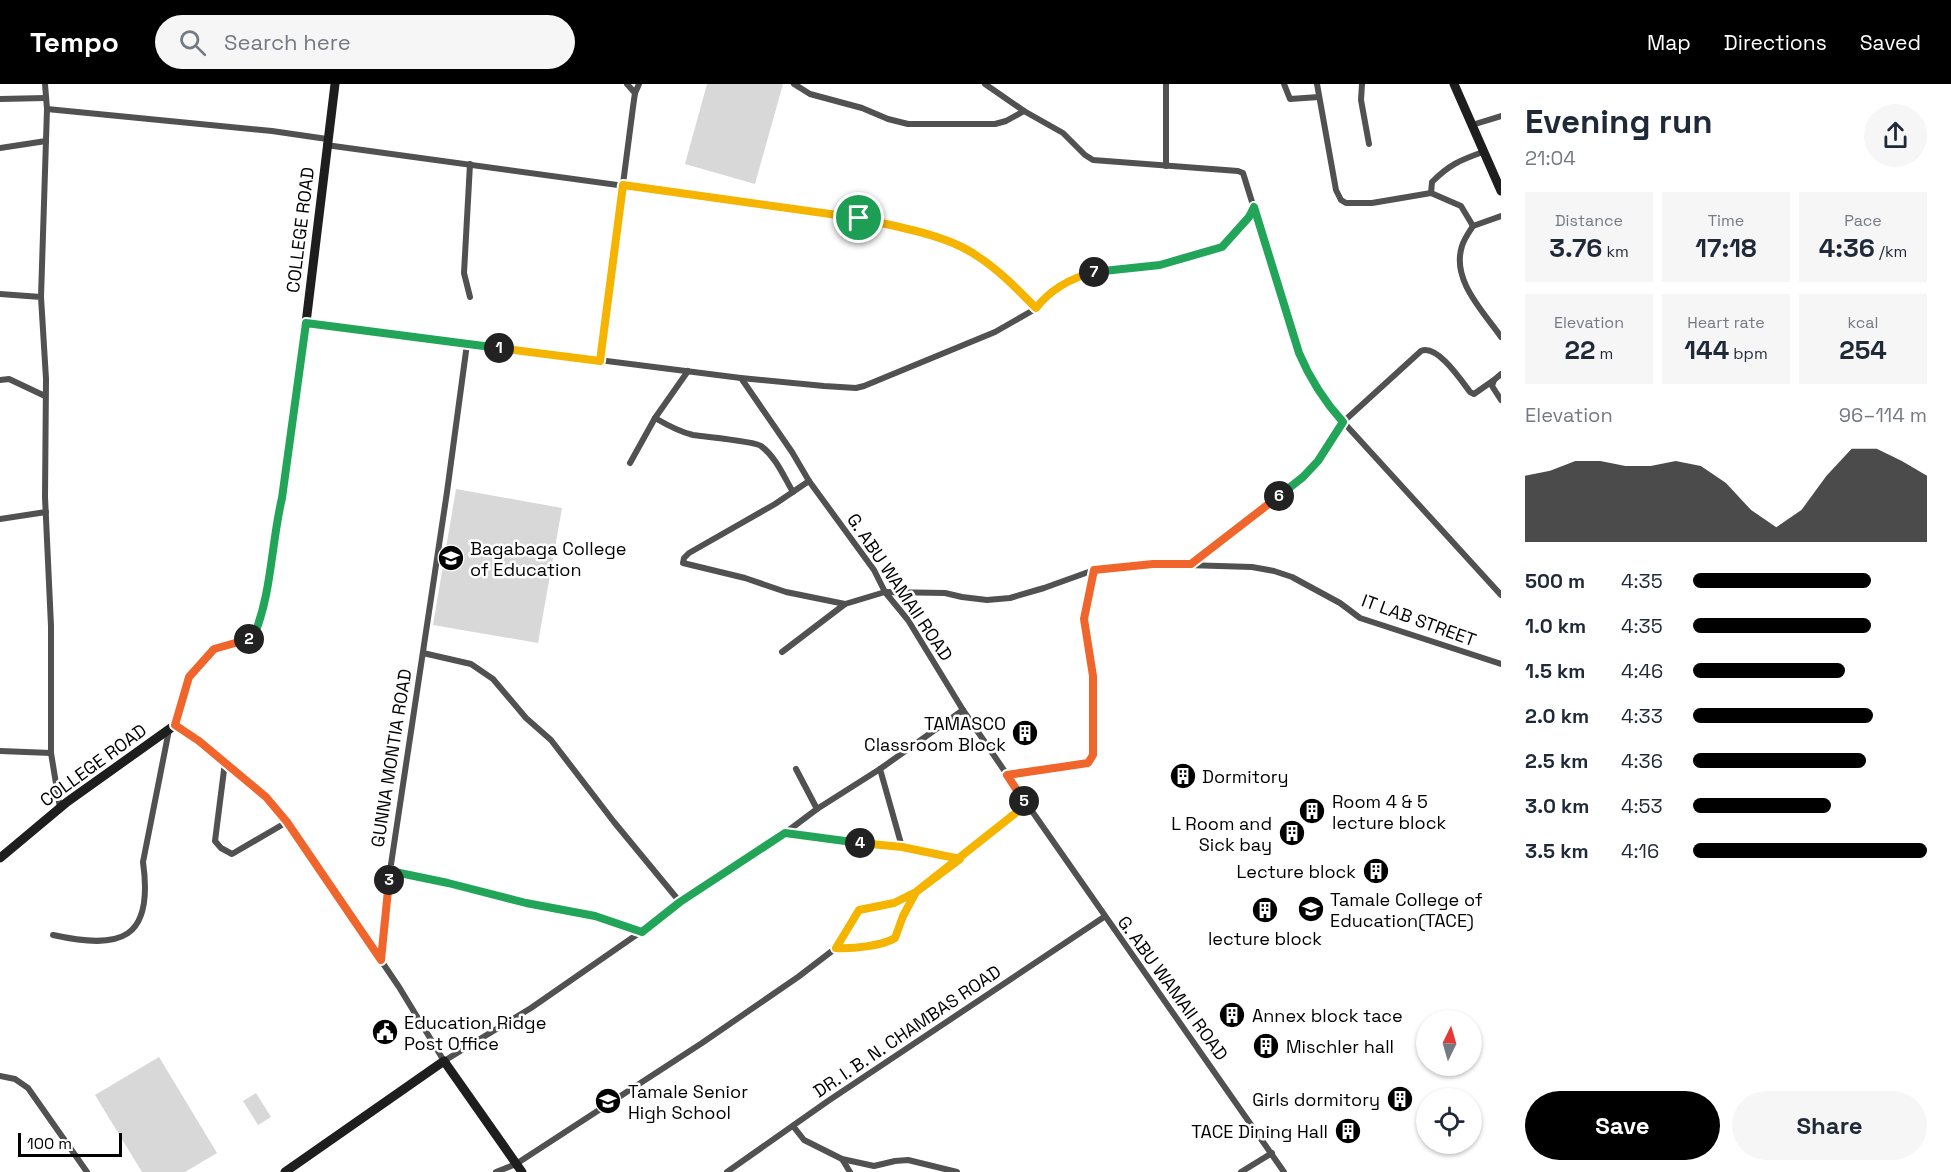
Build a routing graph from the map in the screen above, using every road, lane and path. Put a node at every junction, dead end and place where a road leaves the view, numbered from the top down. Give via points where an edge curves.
1 (45, 84) edge
2 (335, 84) edge
3 (627, 84) edge
4 (639, 84) edge
5 (794, 84) edge
6 (985, 84) edge
7 (1166, 84) edge
8 (1284, 84) edge
9 (1317, 84) edge
10 (1362, 84) edge
11 (1454, 84) edge
12 (635, 93) junction
13 (1319, 97) junction
14 (46, 98) junction
15 (0, 99) edge
16 (47, 109) junction
17 (1024, 111) junction
18 (1501, 116) edge
19 (1472, 125) junction
20 (46, 141) junction
21 (327, 142) junction
22 (1369, 144) dead end
23 (0, 148) edge
24 (1483, 152) junction
25 (470, 164) junction
26 (1166, 166) junction
27 (623, 185) junction
28 (1501, 191) edge
29 (1431, 193) junction
30 (1254, 207) junction
31 (1501, 216) edge
32 (1473, 226) junction
33 (0, 294) edge
34 (41, 297) junction
35 (470, 297) dead end
36 (1036, 308) junction
37 (306, 323) junction
38 (1501, 337) edge
39 (467, 344) junction
40 (600, 361) junction
41 (688, 371) junction
42 (1501, 374) edge
43 (741, 378) junction
44 (0, 380) edge
45 (1494, 380) junction
46 (45, 396) junction
47 (1501, 400) edge
48 (655, 418) junction
49 (1343, 422) junction
50 (630, 463) dead end
51 (809, 481) junction
52 (793, 492) junction
53 (46, 513) junction
54 (0, 519) edge
55 (1191, 564) junction
56 (1094, 570) junction
57 (885, 592) junction
58 (1501, 595) edge
59 (845, 604) junction
60 (782, 652) dead end
61 (423, 653) junction
62 (1501, 664) edge
63 (963, 710) junction
64 (172, 728) junction
65 (0, 751) edge
66 (51, 753) junction
67 (225, 762) junction
68 (880, 768) junction
69 (796, 770) dead end
70 (1007, 775) junction
71 (1027, 804) junction
72 (60, 808) junction
73 (817, 809) junction
74 (287, 822) junction
75 (785, 833) junction
76 (902, 847) junction
77 (0, 858) edge
78 (960, 859) junction
79 (390, 871) junction
80 (916, 892) junction
81 (680, 902) junction
82 (1104, 917) junction
83 (642, 932) junction
84 (53, 935) dead end
85 (836, 948) junction
86 (381, 960) junction
87 (444, 1061) junction
88 (0, 1076) edge
89 (793, 1126) junction
90 (1272, 1153) junction
91 (842, 1159) junction
92 (519, 1168) edge
93 (501, 1171) edge
94 (87, 1172) edge
95 (285, 1172) edge
96 (727, 1172) edge
97 (850, 1172) edge
98 (957, 1172) edge
99 (1241, 1172) edge
100 (1284, 1172) edge

1 - 14 street
2 - 21 street, COLLEGE ROAD
3 - 12 street
4 - 12 street
5 - 17 street via 810,94 908,124 995,124
6 - 17 street
7 - 26 street
8 - 13 street via 1290,99
9 - 13 street
10 - 22 street
11 - 19 street
12 - 27 street
13 - 29 street via 1341,200 1372,203
14 - 15 street
14 - 16 street
16 - 20 street
16 - 21 street via 272,131
17 - 26 street via 1063,133 1094,160
18 - 19 street
19 - 24 street
20 - 23 street
20 - 34 street
21 - 25 street
21 - 37 street, COLLEGE ROAD
24 - 28 street
24 - 29 street via 1448,167 1432,182
25 - 27 street
25 - 35 street via 464,273
26 - 30 street via 1243,173
27 - 36 street via 859,218 918,232 977,255
27 - 40 street
29 - 32 street via 1461,206
30 - 36 street via 1222,247 1160,265 1079,276 1061,285
30 - 49 street via 1299,353 1325,402
31 - 32 street
32 - 38 street via 1462,245 1462,278
33 - 34 street
34 - 46 street
36 - 43 street via 995,332 856,388
37 - 39 street
37 - 64 street, COLLEGE ROAD via 282,498 259,624 253,638 214,649 189,677
39 - 40 street
39 - 61 street, GUNNA MONTIA ROAD
40 - 41 street
41 - 43 street
41 - 48 street
42 - 45 street
43 - 51 street, G. ABU WAMAII ROAD
44 - 46 street via 9,379
45 - 47 street via 1494,390
45 - 49 street via 1474,394 1440,356 1426,349
46 - 53 street
48 - 50 street
48 - 52 street via 690,434 756,443 775,461
49 - 55 street via 1303,477
49 - 58 street
51 - 52 street
51 - 57 street, G. ABU WAMAII ROAD via 874,570
52 - 59 street via 689,553 683,563
53 - 54 street
53 - 66 street
55 - 56 street, IT LAB STREET
55 - 62 street, IT LAB STREET via 1252,567 1292,577 1360,618
56 - 57 street, IT LAB STREET via 1010,598 987,600 945,593
56 - 70 street via 1084,619 1093,676 1093,755 1088,763
57 - 59 street, IT LAB STREET
57 - 63 street, G. ABU WAMAII ROAD via 908,620
59 - 60 street
61 - 79 street, GUNNA MONTIA ROAD
61 - 81 street via 471,664 493,679 551,740
63 - 68 street
63 - 70 street, G. ABU WAMAII ROAD
64 - 67 street
64 - 72 street, COLLEGE ROAD
64 - 84 street via 143,862 146,880 141,917 126,936 116,939 98,941
65 - 66 street
66 - 72 street
67 - 74 street via 266,797
67 - 74 street via 215,841 221,848 232,854
68 - 73 street
68 - 76 street
69 - 73 street
70 - 71 street, G. ABU WAMAII ROAD
71 - 78 street
71 - 82 street, G. ABU WAMAII ROAD
72 - 77 street, COLLEGE ROAD
73 - 75 street
74 - 86 street
75 - 76 street
75 - 81 street
76 - 78 street
78 - 80 street
79 - 83 street via 595,916
79 - 86 street, GUNNA MONTIA ROAD
80 - 85 street via 894,903 859,910
80 - 85 street via 895,938 849,949
81 - 83 street
82 - 89 street, DR. I. B. N. CHAMBAS ROAD
82 - 90 street, G. ABU WAMAII ROAD
83 - 87 street via 531,1008
85 - 92 street
86 - 87 street
87 - 92 street
87 - 95 street
88 - 94 street via 15,1079 28,1088
89 - 91 street via 804,1140
89 - 96 street, DR. I. B. N. CHAMBAS ROAD
90 - 99 street
90 - 100 street, G. ABU WAMAII ROAD
91 - 97 street
91 - 98 street via 874,1166 908,1160
92 - 93 street

